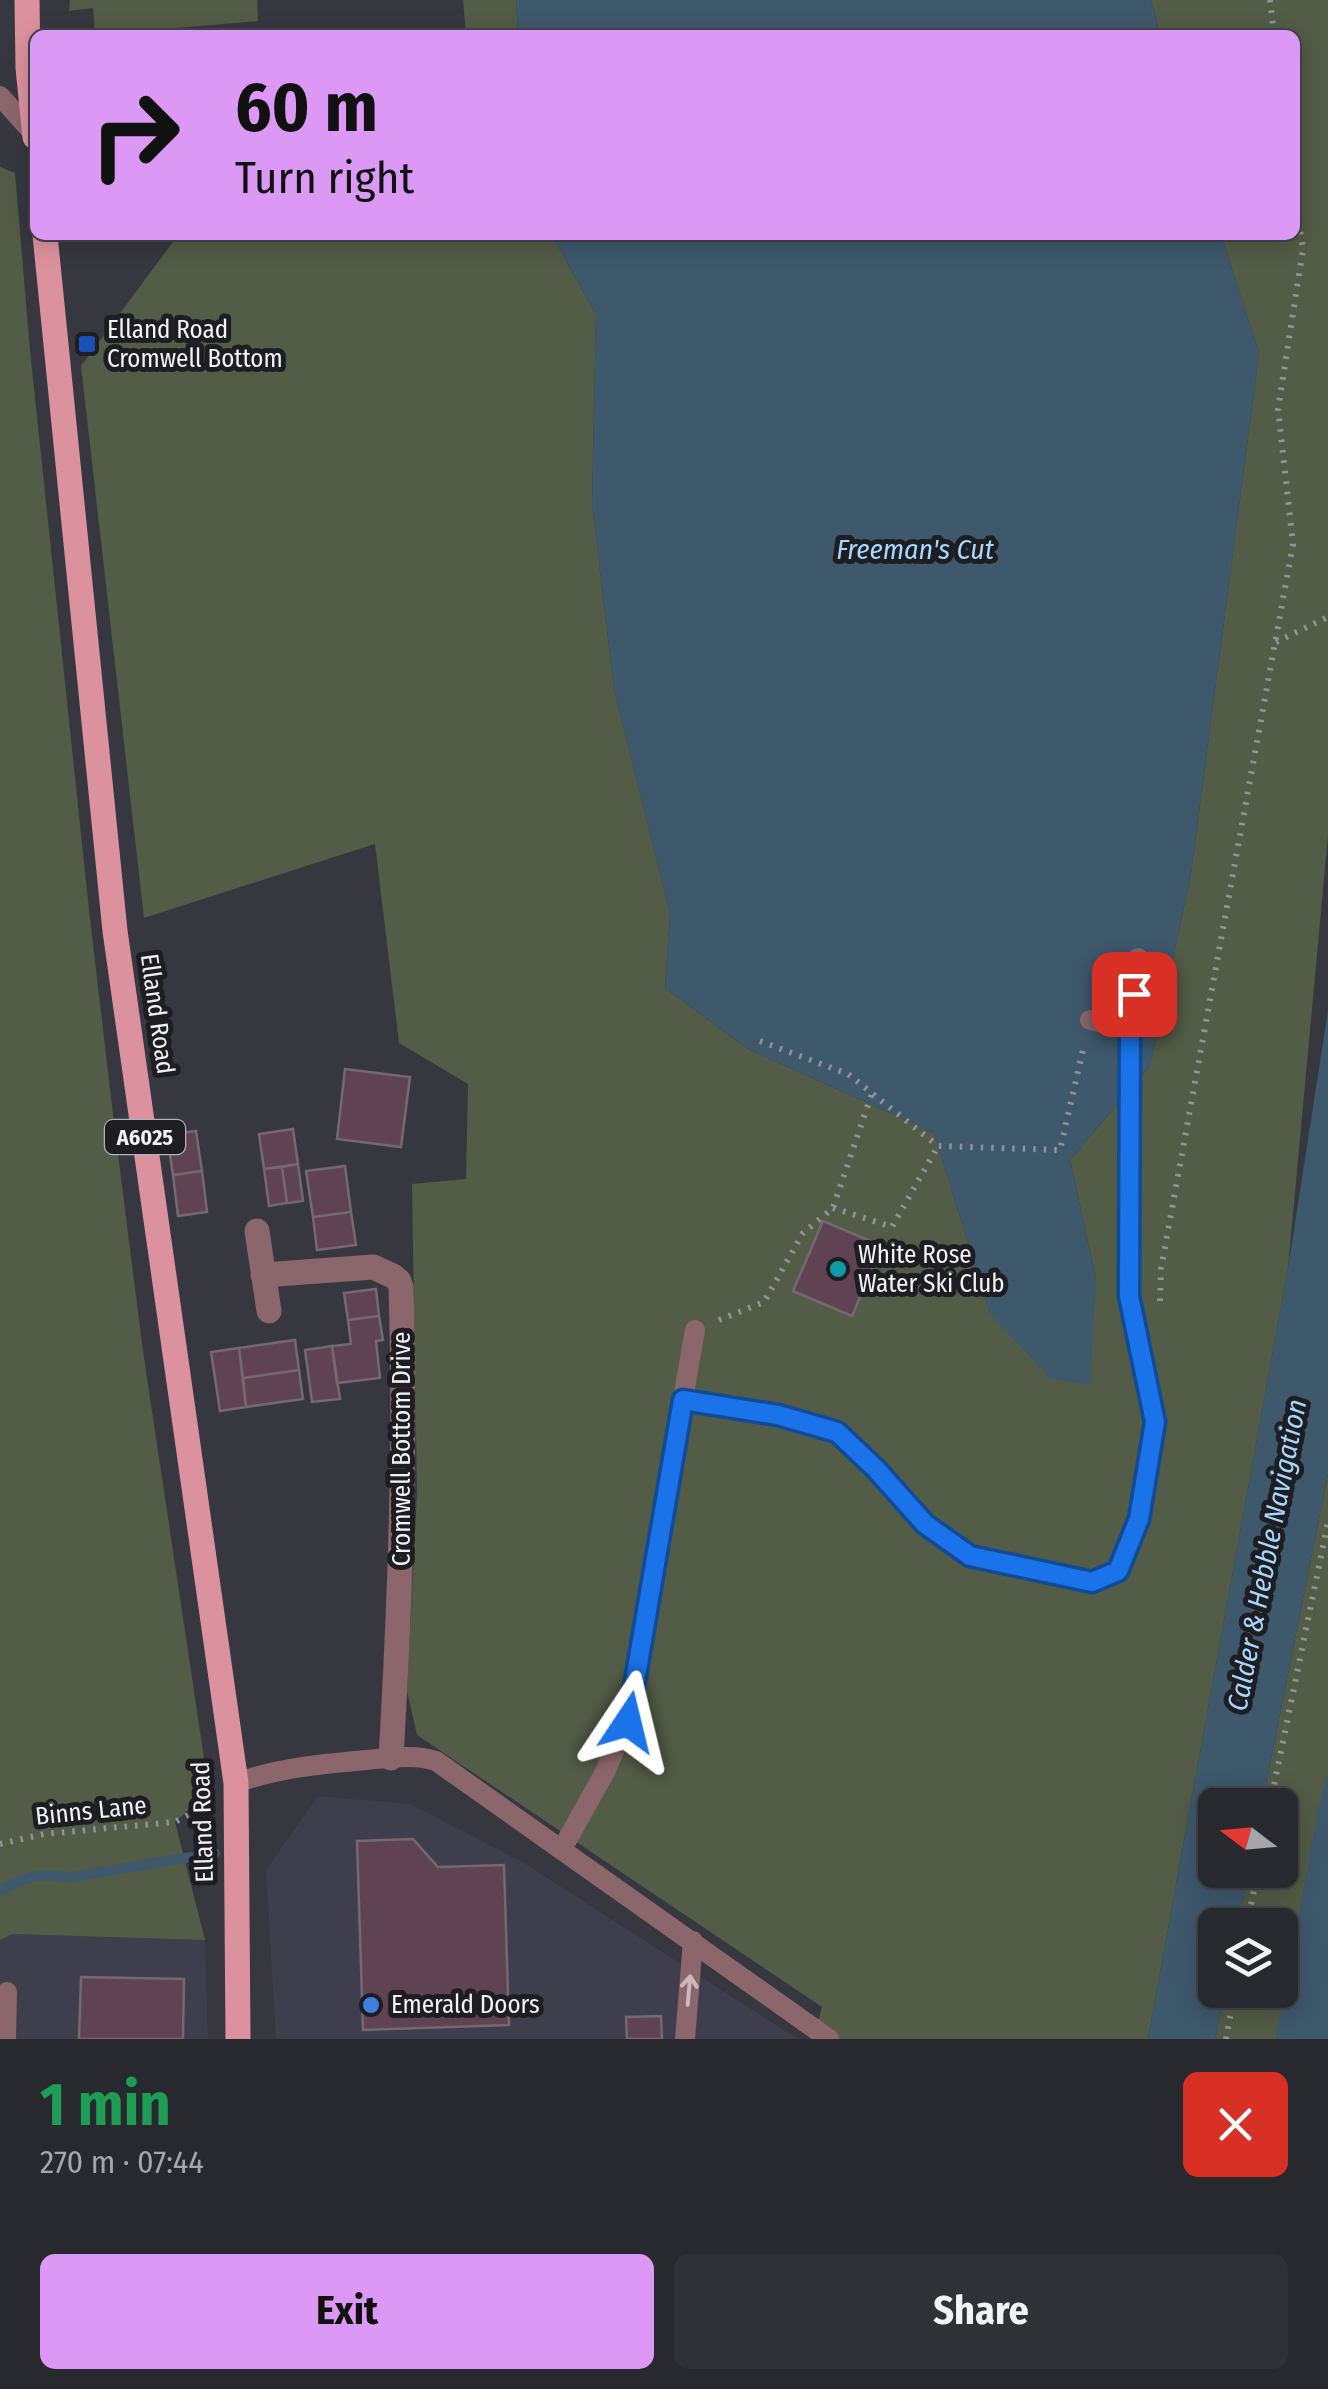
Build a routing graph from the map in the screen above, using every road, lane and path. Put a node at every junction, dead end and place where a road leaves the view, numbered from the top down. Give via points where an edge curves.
1 (27, 0) edge
2 (1270, 0) edge
3 (1273, 30) edge
4 (30, 51) edge
5 (0, 96) edge
6 (30, 130) edge
7 (1300, 230) edge
8 (46, 240) edge
9 (1328, 616) edge
10 (1276, 642) junction
11 (1138, 958) dead end
12 (1102, 968) dead end
13 (1090, 1020) junction
14 (1130, 1029) junction
15 (760, 1040) dead end
16 (872, 1092) junction
17 (938, 1146) junction
18 (833, 1208) junction
19 (258, 1231) dead end
20 (264, 1275) junction
21 (1160, 1307) dead end
22 (269, 1311) dead end
23 (695, 1330) joint
24 (683, 1400) junction
25 (1328, 1522) edge
26 (391, 1758) junction
27 (236, 1783) junction
28 (1273, 1788) edge
29 (0, 1844) edge
30 (562, 1849) junction
31 (693, 1941) junction
32 (7, 1992) dead end
33 (1232, 2008) edge
34 (6, 2039) edge
35 (238, 2039) edge
36 (685, 2039) edge
37 (830, 2039) edge
38 (1226, 2039) edge

1 - 4 main road
2 - 3 path
5 - 6 lane
7 - 10 path via 1303,250 1278,409 1293,544
8 - 27 main road, Elland Road / A6025 via 116,930
9 - 10 path
10 - 21 path via 1161,1269
11 - 14 lane
12 - 13 path
13 - 14 lane
13 - 17 path via 1060,1150
14 - 24 lane via 1129,1296 1155,1422 1139,1519 1118,1571 1092,1582 970,1556 925,1524 837,1432
15 - 16 path via 848,1074
16 - 17 path
16 - 18 path
17 - 18 path via 892,1227
18 - 23 path via 803,1233 764,1302
19 - 20 street
20 - 22 street
20 - 26 street, Cromwell Bottom Drive via 373,1267 401,1288 402,1572
23 - 24 lane
24 - 30 lane via 628,1722
25 - 28 path
26 - 27 lane via 304,1766
26 - 30 lane via 442,1764
27 - 29 path, Binns Lane via 175,1822
27 - 35 main road, Elland Road / A6025
30 - 31 lane
36 -> 31 lane
31 - 37 lane
32 - 34 lane
33 - 38 path

